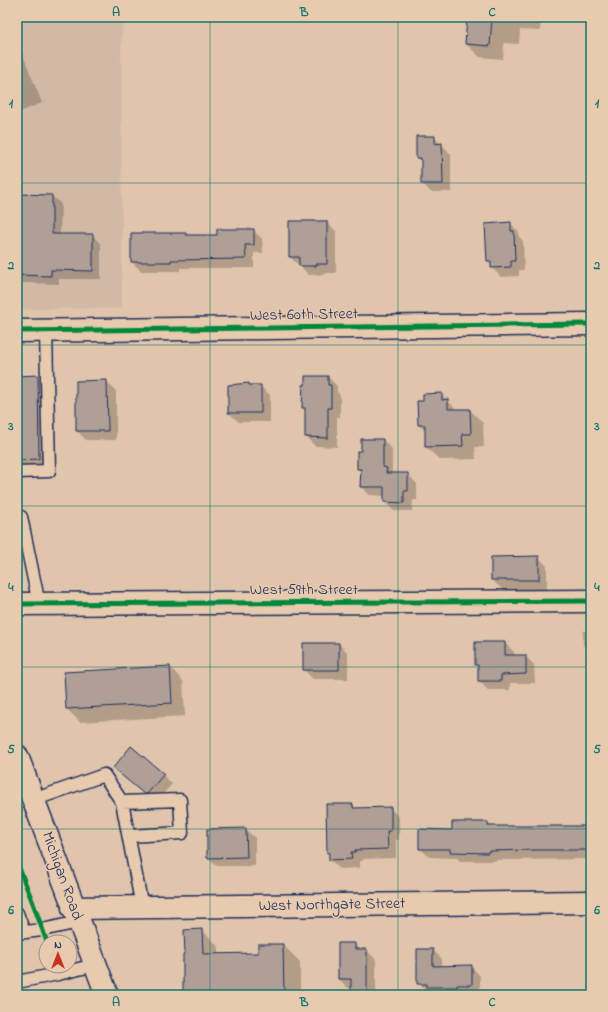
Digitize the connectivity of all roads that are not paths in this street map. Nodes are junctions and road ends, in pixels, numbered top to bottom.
1 (591, 324) edge
2 (46, 330) junction
3 (17, 331) edge
4 (17, 472) edge
5 (17, 518) edge
6 (591, 601) edge
7 (17, 604) edge
8 (39, 604) junction
9 (17, 756) edge
10 (33, 800) junction
11 (122, 802) junction
12 (129, 836) junction
13 (591, 902) edge
14 (142, 907) junction
15 (17, 913) edge
16 (76, 915) junction
17 (20, 932) edge
18 (95, 965) junction
19 (17, 982) edge
20 (107, 995) edge

1 - 2 street, West 60th Street
2 - 3 street, West 60th Street
2 - 4 lane
5 - 8 lane
6 - 8 street, West 59th Street
7 - 8 street, West 59th Street
9 - 10 street, Michigan Road
10 - 11 lane
10 - 16 street, Michigan Road
11 - 12 lane
11 - 12 lane
12 - 14 lane
13 - 14 street, West Northgate Street
14 - 16 street, West Northgate Street
15 - 17 lane
16 - 17 lane
16 - 18 street, Michigan Road
18 - 19 lane
18 - 20 street, Michigan Road

